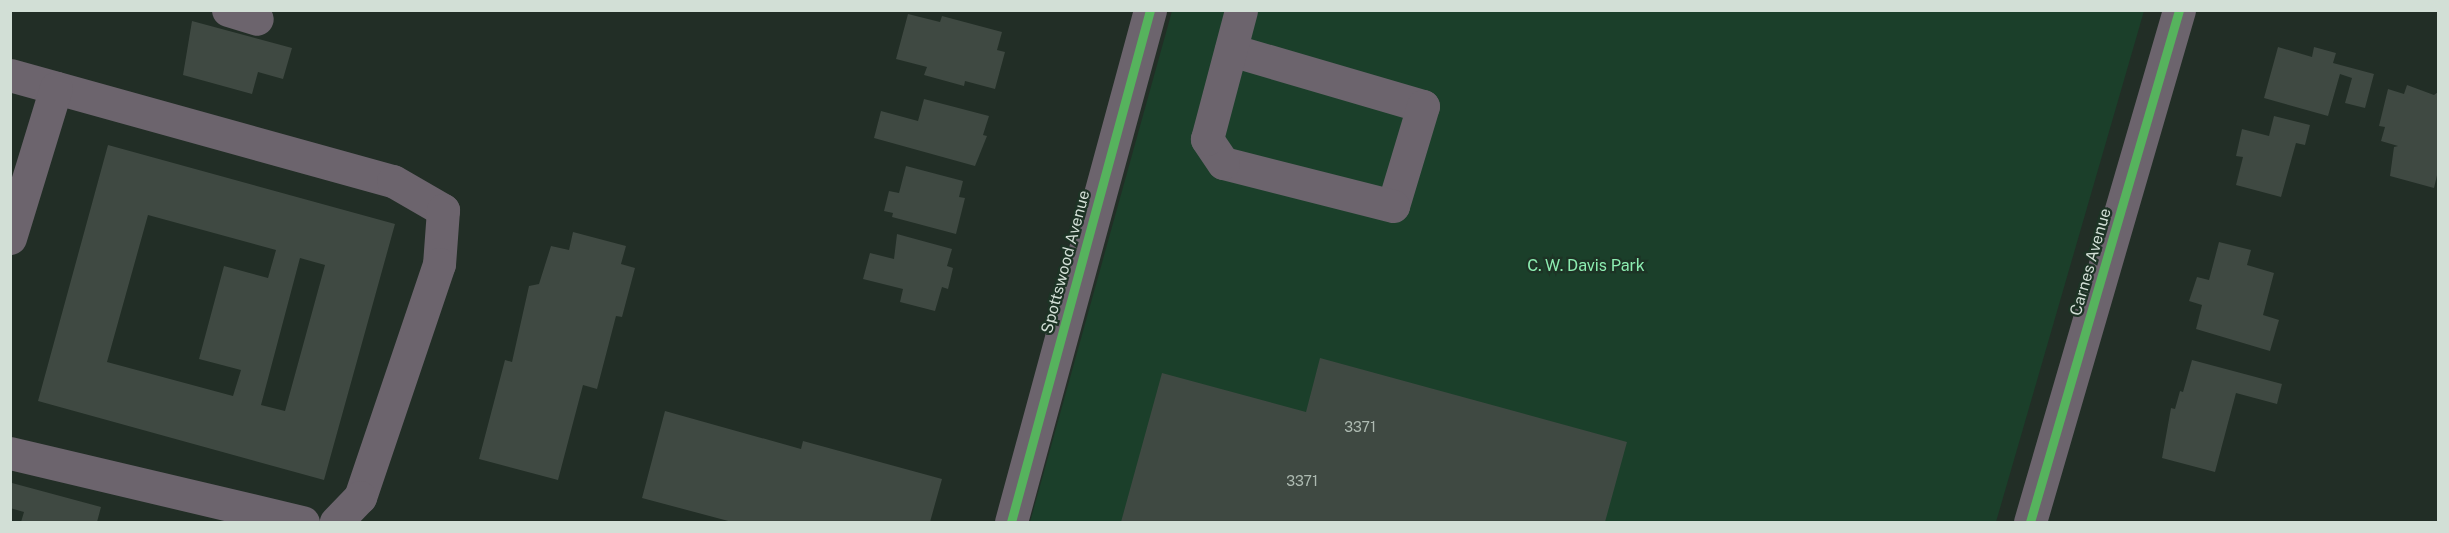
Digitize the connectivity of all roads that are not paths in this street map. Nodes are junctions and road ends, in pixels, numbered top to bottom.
1 (1150, 10) edge
2 (1241, 10) edge
3 (2179, 10) edge
4 (1231, 50) junction
5 (10, 75) edge
6 (56, 88) junction
7 (10, 238) edge
8 (10, 453) edge
9 (303, 522) edge
10 (336, 522) edge
11 (1011, 522) edge
12 (2030, 522) edge

1 - 11 street, Spottswood Avenue
2 - 4 street
3 - 12 street, Carnes Avenue
4 - 4 street
5 - 6 street
6 - 7 street
6 - 10 street
8 - 9 street

